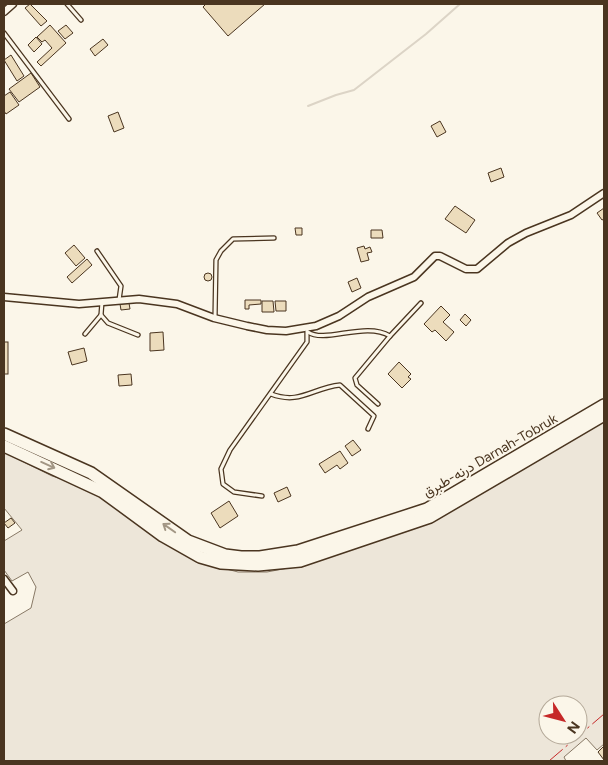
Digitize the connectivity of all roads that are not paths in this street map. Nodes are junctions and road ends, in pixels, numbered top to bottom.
1 (13, 4) edge
2 (66, 4) edge
3 (4, 12) edge
4 (81, 20) dead end
5 (4, 33) edge
6 (69, 119) dead end
7 (604, 193) edge
8 (274, 238) dead end
9 (97, 251) dead end
10 (4, 297) edge
11 (119, 300) junction
12 (102, 302) junction
13 (421, 303) dead end
14 (101, 315) junction
15 (214, 318) junction
16 (305, 330) junction
17 (85, 334) dead end
18 (138, 335) dead end
19 (390, 336) junction
20 (270, 394) junction
21 (378, 404) dead end
22 (604, 405) edge
23 (604, 415) edge
24 (368, 429) dead end
25 (4, 434) edge
26 (4, 446) edge
27 (262, 496) dead end
28 (4, 579) edge
29 (13, 591) dead end

1 - 3 street
2 - 4 lane
5 - 6 lane
7 - 16 street
8 - 15 lane
9 - 11 lane
10 - 12 street
11 - 12 street
11 - 15 street
12 - 14 lane
13 - 19 lane
14 - 17 lane
14 - 18 lane
15 - 16 street
16 - 19 lane
16 - 20 lane
19 - 21 lane
20 - 24 lane
20 - 27 lane
22 -> 25 highway, درنه-طبرق Darnah-Tobruk
26 -> 23 highway, درنه-طبرق Darnah-Tobruk
28 - 29 street

